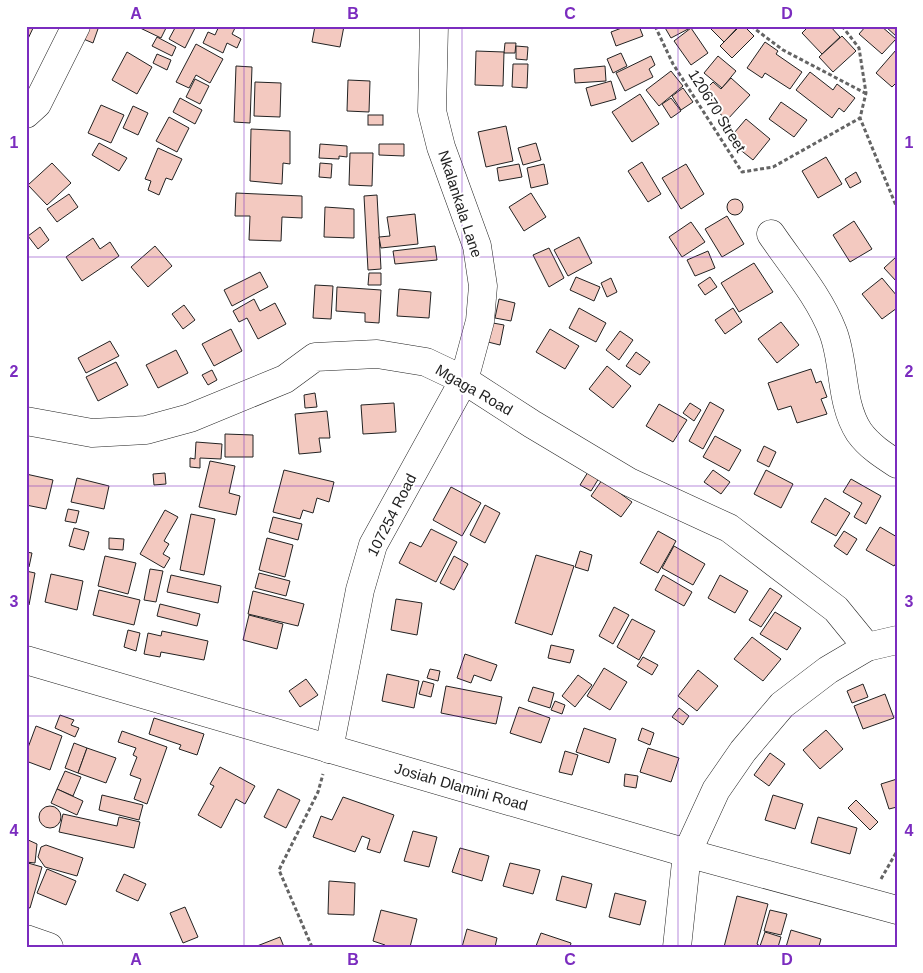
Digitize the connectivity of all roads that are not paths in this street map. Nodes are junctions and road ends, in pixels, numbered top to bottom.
1 (76, 26) edge
2 (434, 26) edge
3 (26, 114) edge
4 (771, 234) dead end
5 (464, 380) junction
6 (26, 420) edge
7 (897, 464) edge
8 (897, 640) edge
9 (867, 647) junction
10 (26, 660) edge
11 (329, 749) junction
12 (687, 853) junction
13 (897, 910) edge
14 (26, 939) edge
15 (49, 947) edge
16 (677, 947) edge

1 - 3 street
2 - 5 street, Nkalankala Lane
4 - 7 street
5 - 6 street, Mgaga Road
5 - 9 street, Mgaga Road
5 - 11 street, 107254 Road
8 - 9 street
9 - 12 street
10 - 11 street, Josiah Dlamini Road
11 - 12 street, Josiah Dlamini Road
12 - 13 street, Josiah Dlamini Road
12 - 16 street
14 - 15 street

